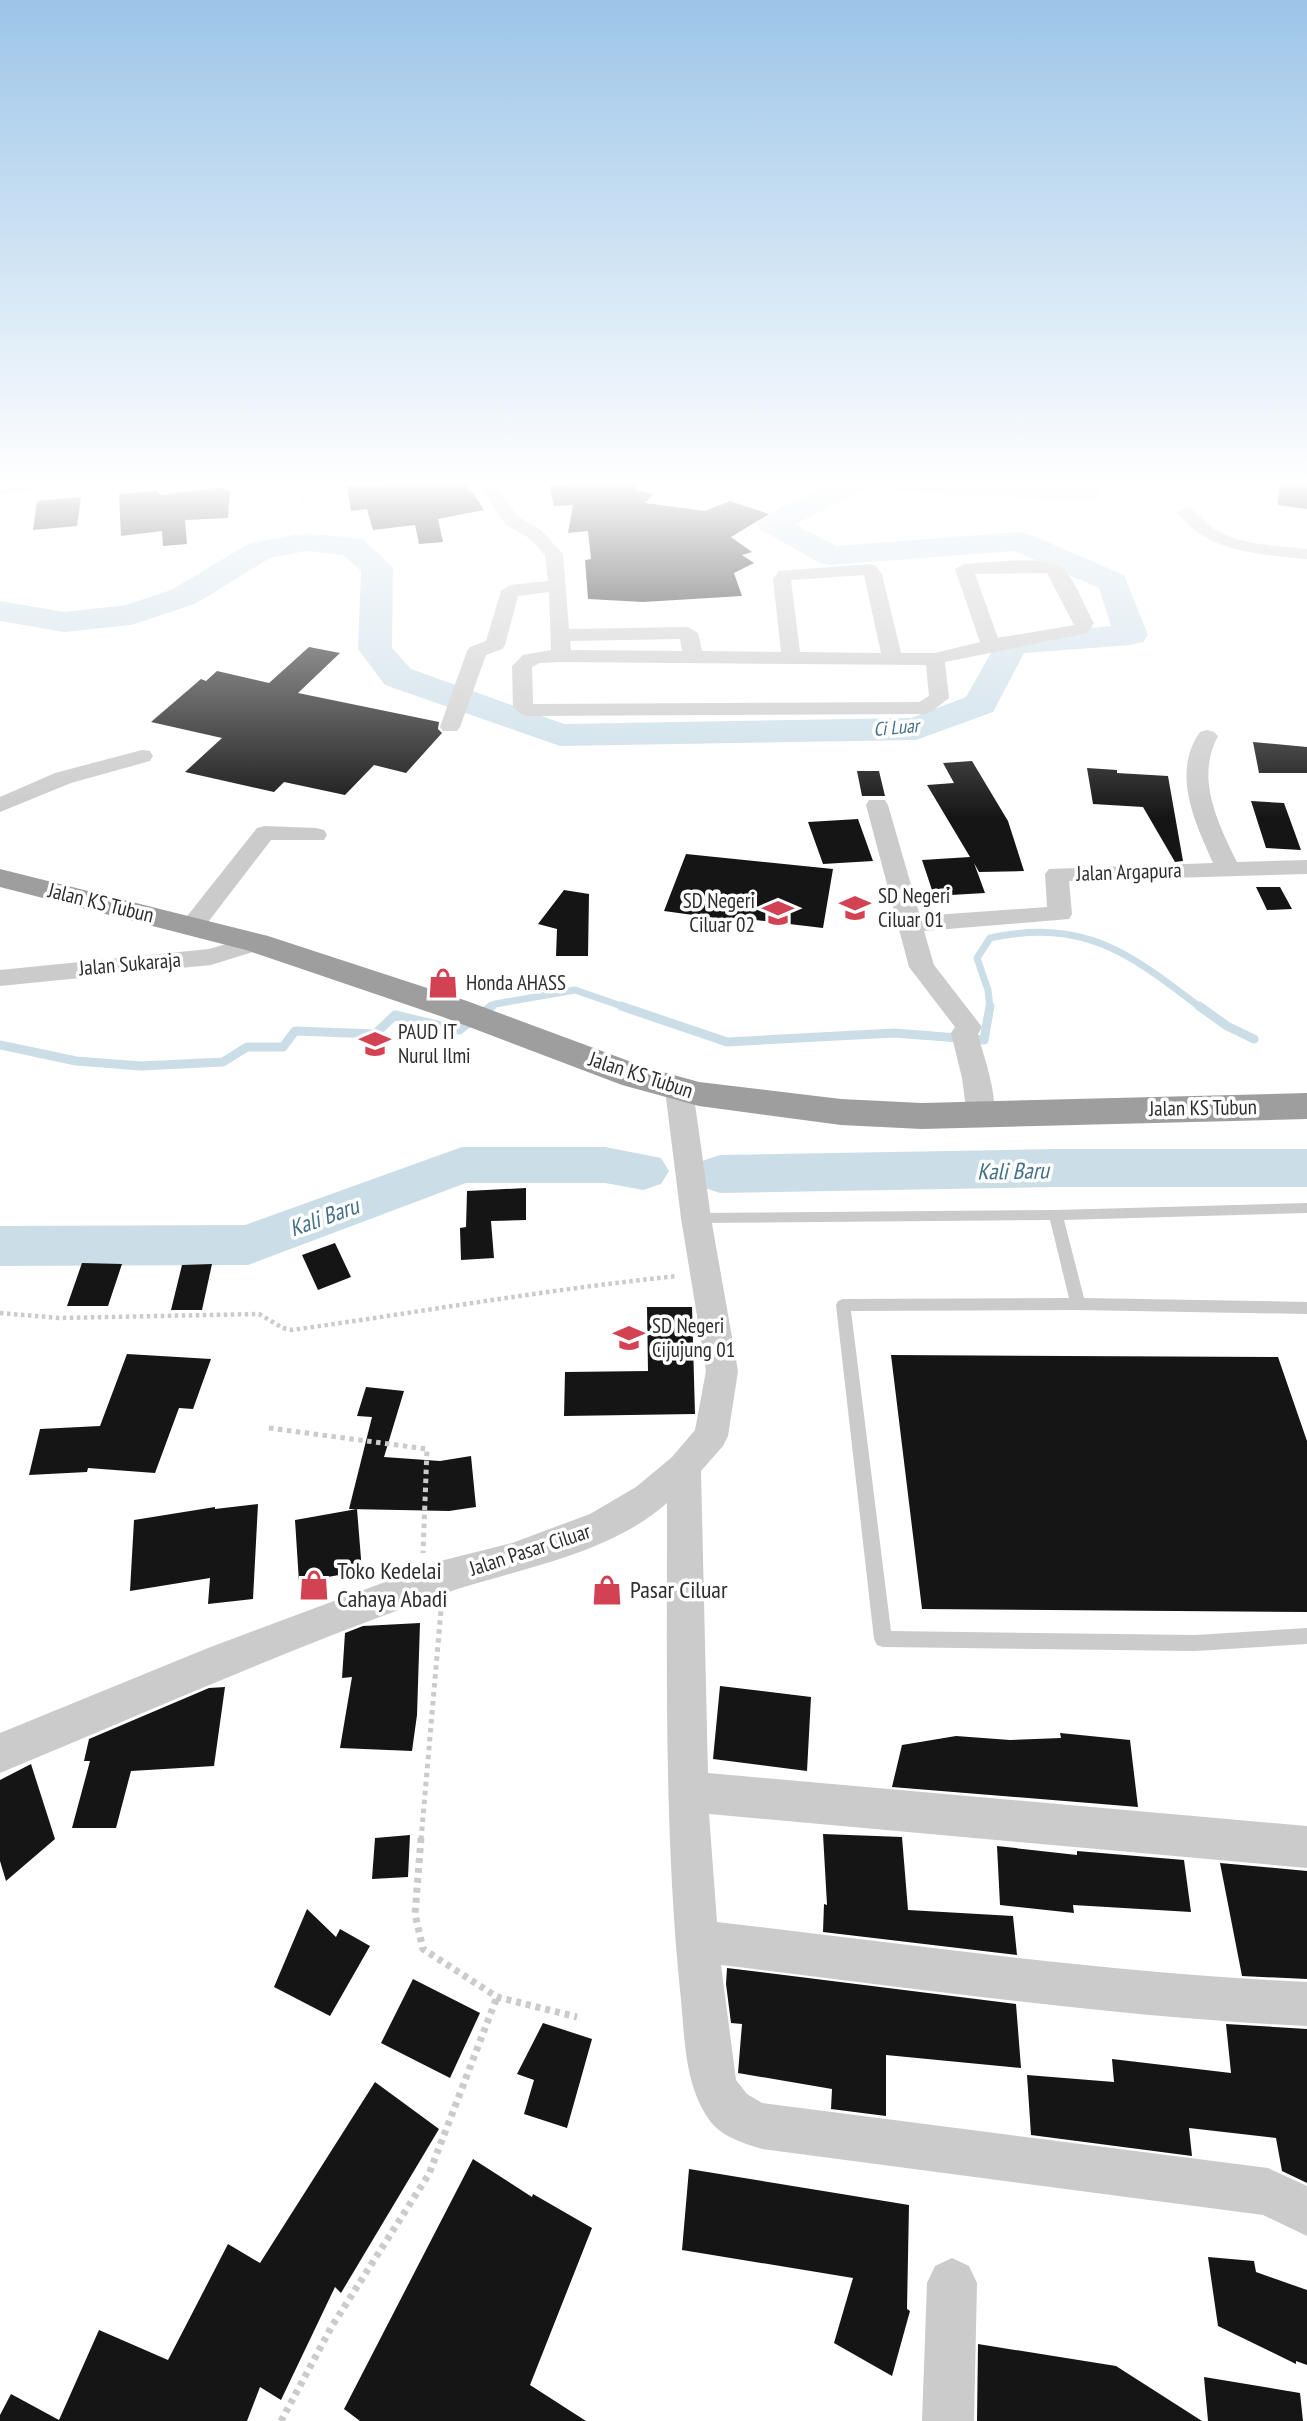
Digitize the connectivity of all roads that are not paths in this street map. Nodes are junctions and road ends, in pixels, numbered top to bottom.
1 (510, 592) edge
2 (558, 592) edge
3 (783, 592) edge
4 (877, 592) edge
5 (972, 592) edge
6 (1068, 592) edge
7 (688, 611) dead end
8 (688, 633) junction
9 (562, 635) junction
10 (991, 645) junction
11 (561, 656) junction
12 (693, 657) junction
13 (791, 657) junction
14 (892, 657) junction
15 (935, 659) junction
16 (450, 727) dead end
17 (1207, 736) dead end
18 (142, 756) dead end
19 (0, 805) edge
20 (877, 805) dead end
21 (316, 835) dead end
22 (1307, 867) edge
23 (1228, 869) junction
24 (0, 878) edge
25 (911, 924) junction
26 (193, 925) junction
27 (257, 943) junction
28 (0, 978) edge
29 (679, 1090) junction
30 (1307, 1106) edge
31 (981, 1115) junction
32 (694, 1204) junction
33 (1307, 1208) edge
34 (1056, 1214) junction
35 (1078, 1304) junction
36 (1307, 1308) edge
37 (684, 1467) junction
38 (1307, 1636) edge
39 (0, 1753) edge
40 (689, 1792) junction
41 (1307, 1847) edge
42 (696, 1941) junction
43 (1307, 2004) edge
44 (1307, 2212) edge
45 (952, 2283) dead end
46 (948, 2421) edge

1 - 16 street
2 - 9 street
3 - 13 street
4 - 14 street
5 - 10 street
6 - 10 street
7 - 8 street
8 - 9 street
8 - 12 street
9 - 11 street
10 - 15 street
11 - 12 street
11 - 15 street
12 - 13 street
13 - 14 street
14 - 15 street
17 - 23 street
18 - 19 street
20 - 25 street
21 - 26 street
22 - 23 street, Jalan Argapura
23 - 25 street, Jalan Argapura
24 - 26 highway, Jalan KS Tubun
25 - 31 street
26 - 27 highway, Jalan KS Tubun
27 - 28 street, Jalan Sukaraja
27 - 29 highway, Jalan KS Tubun
29 - 31 highway, Jalan KS Tubun
29 - 32 street, Jalan Pasar Ciluar
30 - 31 highway, Jalan KS Tubun
32 - 34 lane
32 - 37 street, Jalan Pasar Ciluar
33 - 34 lane
34 - 35 lane
35 - 36 lane
35 - 38 lane
37 - 39 street, Jalan Pasar Ciluar
37 - 40 street
40 - 41 street
40 - 42 street
42 - 43 street
42 - 44 street
45 - 46 street

